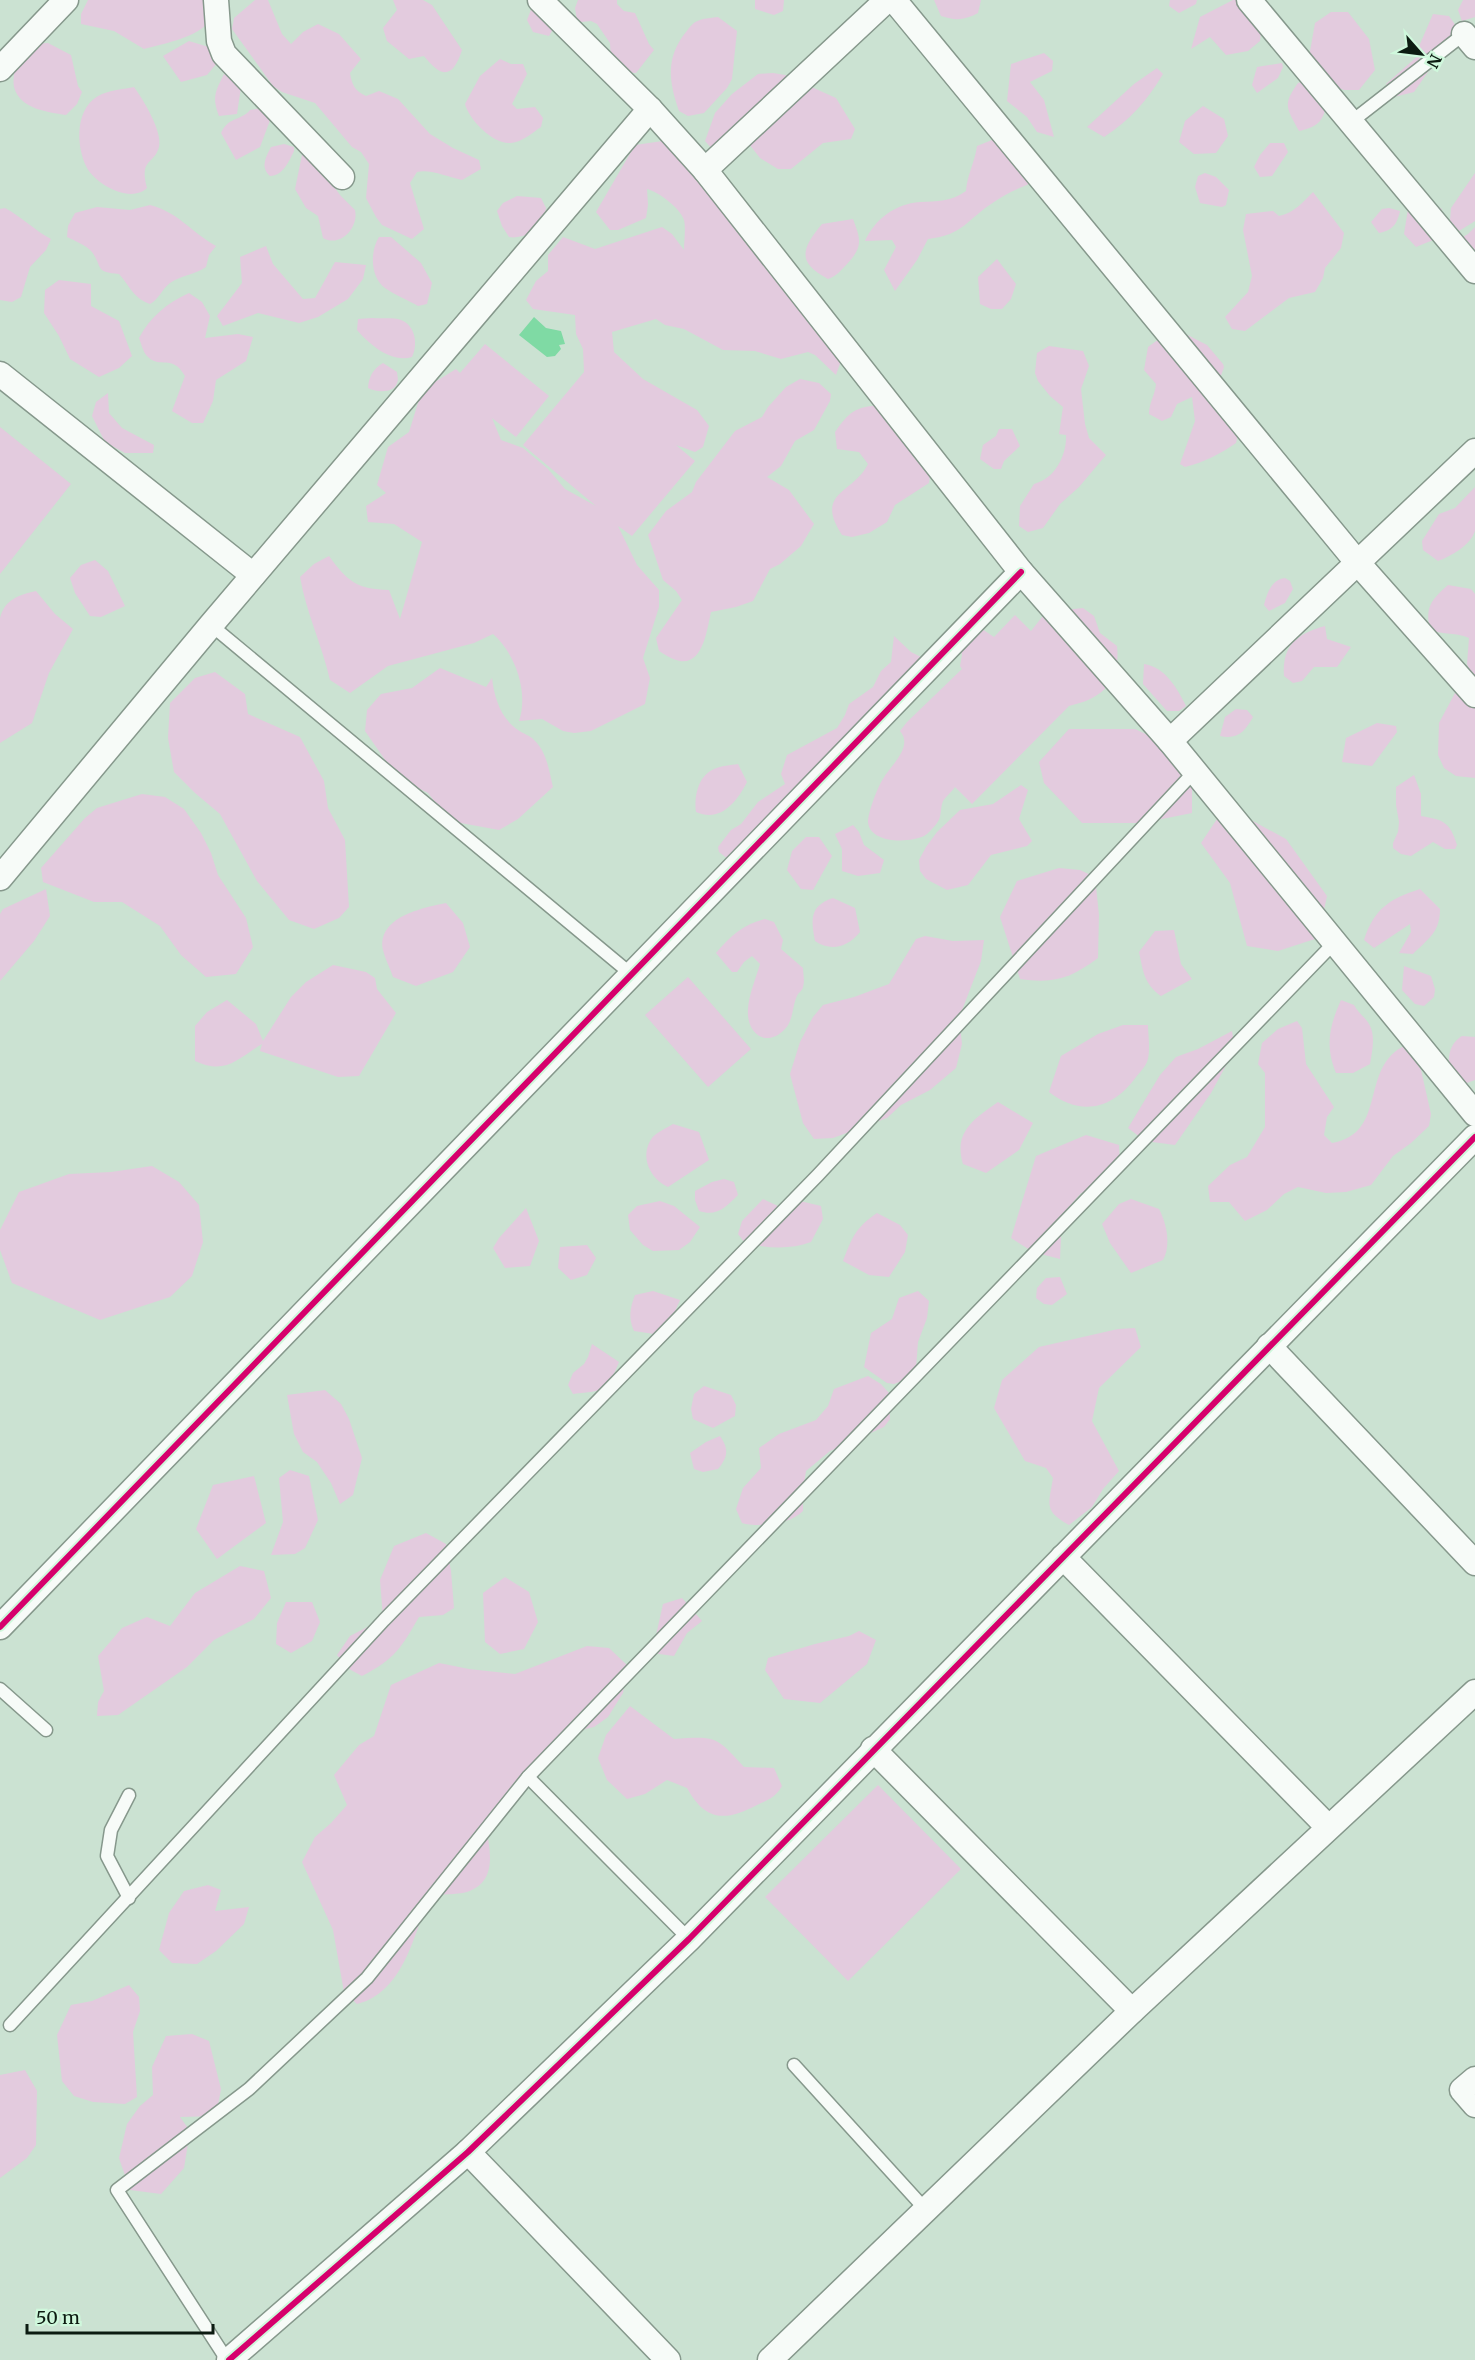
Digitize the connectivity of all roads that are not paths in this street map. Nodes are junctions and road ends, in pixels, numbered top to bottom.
1 (66, 0) edge
2 (216, 0) edge
3 (540, 0) edge
4 (887, 0) edge
5 (894, 0) edge
6 (1249, 0) edge
7 (1469, 41) edge
8 (0, 69) edge
9 (650, 109) junction
10 (1350, 122) junction
11 (705, 170) junction
12 (342, 177) dead end
13 (1475, 271) edge
14 (0, 374) edge
15 (1475, 451) edge
16 (1358, 562) junction
17 (1021, 572) junction
18 (254, 575) junction
19 (211, 625) junction
20 (1475, 695) edge
21 (1170, 741) junction
22 (1195, 771) junction
23 (0, 878) edge
24 (1335, 942) junction
25 (631, 974) junction
26 (1475, 1114) edge
27 (1475, 1137) edge
28 (1269, 1346) junction
29 (1063, 1557) junction
30 (1475, 1563) edge
31 (0, 1627) edge
32 (0, 1689) edge
33 (1475, 1692) edge
34 (46, 1730) dead end
35 (873, 1749) junction
36 (528, 1777) junction
37 (129, 1795) dead end
38 (1328, 1827) junction
39 (129, 1898) junction
40 (689, 1939) junction
41 (1132, 2011) junction
42 (10, 2025) dead end
43 (794, 2065) dead end
44 (1475, 2079) edge
45 (1475, 2105) edge
46 (468, 2152) junction
47 (926, 2210) junction
48 (228, 2360) edge
49 (668, 2360) edge
50 (770, 2360) edge

1 - 8 street
2 - 12 street
3 - 9 street
4 - 11 street
5 - 16 street
6 - 10 street
7 - 10 lane
9 - 11 street
9 - 18 street
10 - 13 street
11 - 17 street
14 - 18 street
15 - 16 street
16 - 20 street
16 - 21 street
17 - 21 street
17 - 25 street
18 - 19 street
19 - 23 street
19 - 25 lane
21 - 22 street
22 - 24 street
22 - 39 lane
24 - 26 street
24 - 36 lane
25 - 31 street
27 - 28 street
28 - 29 street
28 - 30 street
29 - 35 street
29 - 38 street
32 - 34 lane
33 - 38 street
35 - 40 street
35 - 41 street
36 - 40 lane
36 - 48 lane
37 - 39 lane
38 - 41 street
39 - 42 lane
40 - 46 street
41 - 47 street
43 - 47 lane
44 - 45 street
46 - 48 street
46 - 49 street
47 - 50 street

